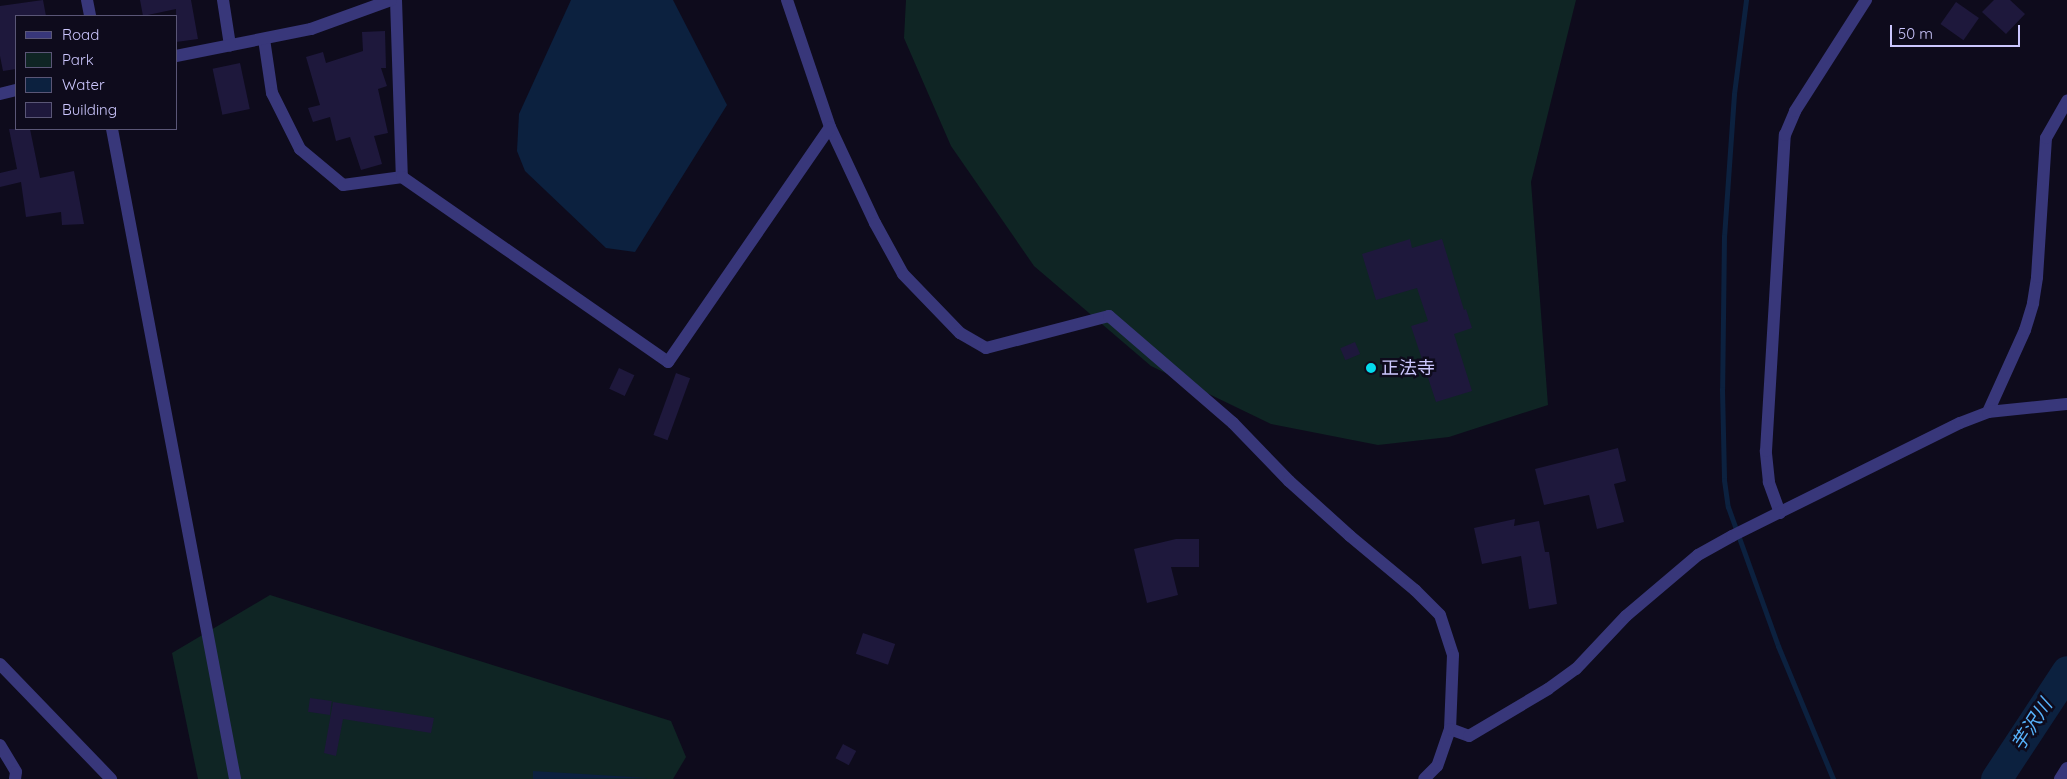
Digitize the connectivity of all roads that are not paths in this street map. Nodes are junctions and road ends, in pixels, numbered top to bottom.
1 (87, 0) edge
2 (223, 0) edge
3 (392, 0) edge
4 (396, 0) edge
5 (787, 0) edge
6 (1866, 0) edge
7 (90, 15) edge
8 (264, 38) junction
9 (230, 45) junction
10 (178, 56) edge
11 (15, 90) edge
12 (0, 94) edge
13 (2067, 101) edge
14 (830, 127) junction
15 (112, 130) edge
16 (402, 176) junction
17 (2067, 404) edge
18 (1988, 412) junction
19 (1777, 514) junction
20 (0, 664) edge
21 (1450, 729) junction
22 (0, 745) edge
23 (2067, 768) edge
24 (15, 779) edge
25 (111, 779) edge
26 (235, 779) edge
27 (1424, 779) edge
28 (2060, 779) edge

1 - 7 street
2 - 9 street
3 - 8 street
4 - 16 street
5 - 14 street
6 - 19 street
8 - 9 street
8 - 16 street
9 - 10 street
11 - 12 street
13 - 18 street
14 - 16 street
14 - 21 street
15 - 26 street
17 - 18 street
18 - 19 street
19 - 21 street
20 - 25 street
21 - 27 street
22 - 24 street
23 - 28 street

